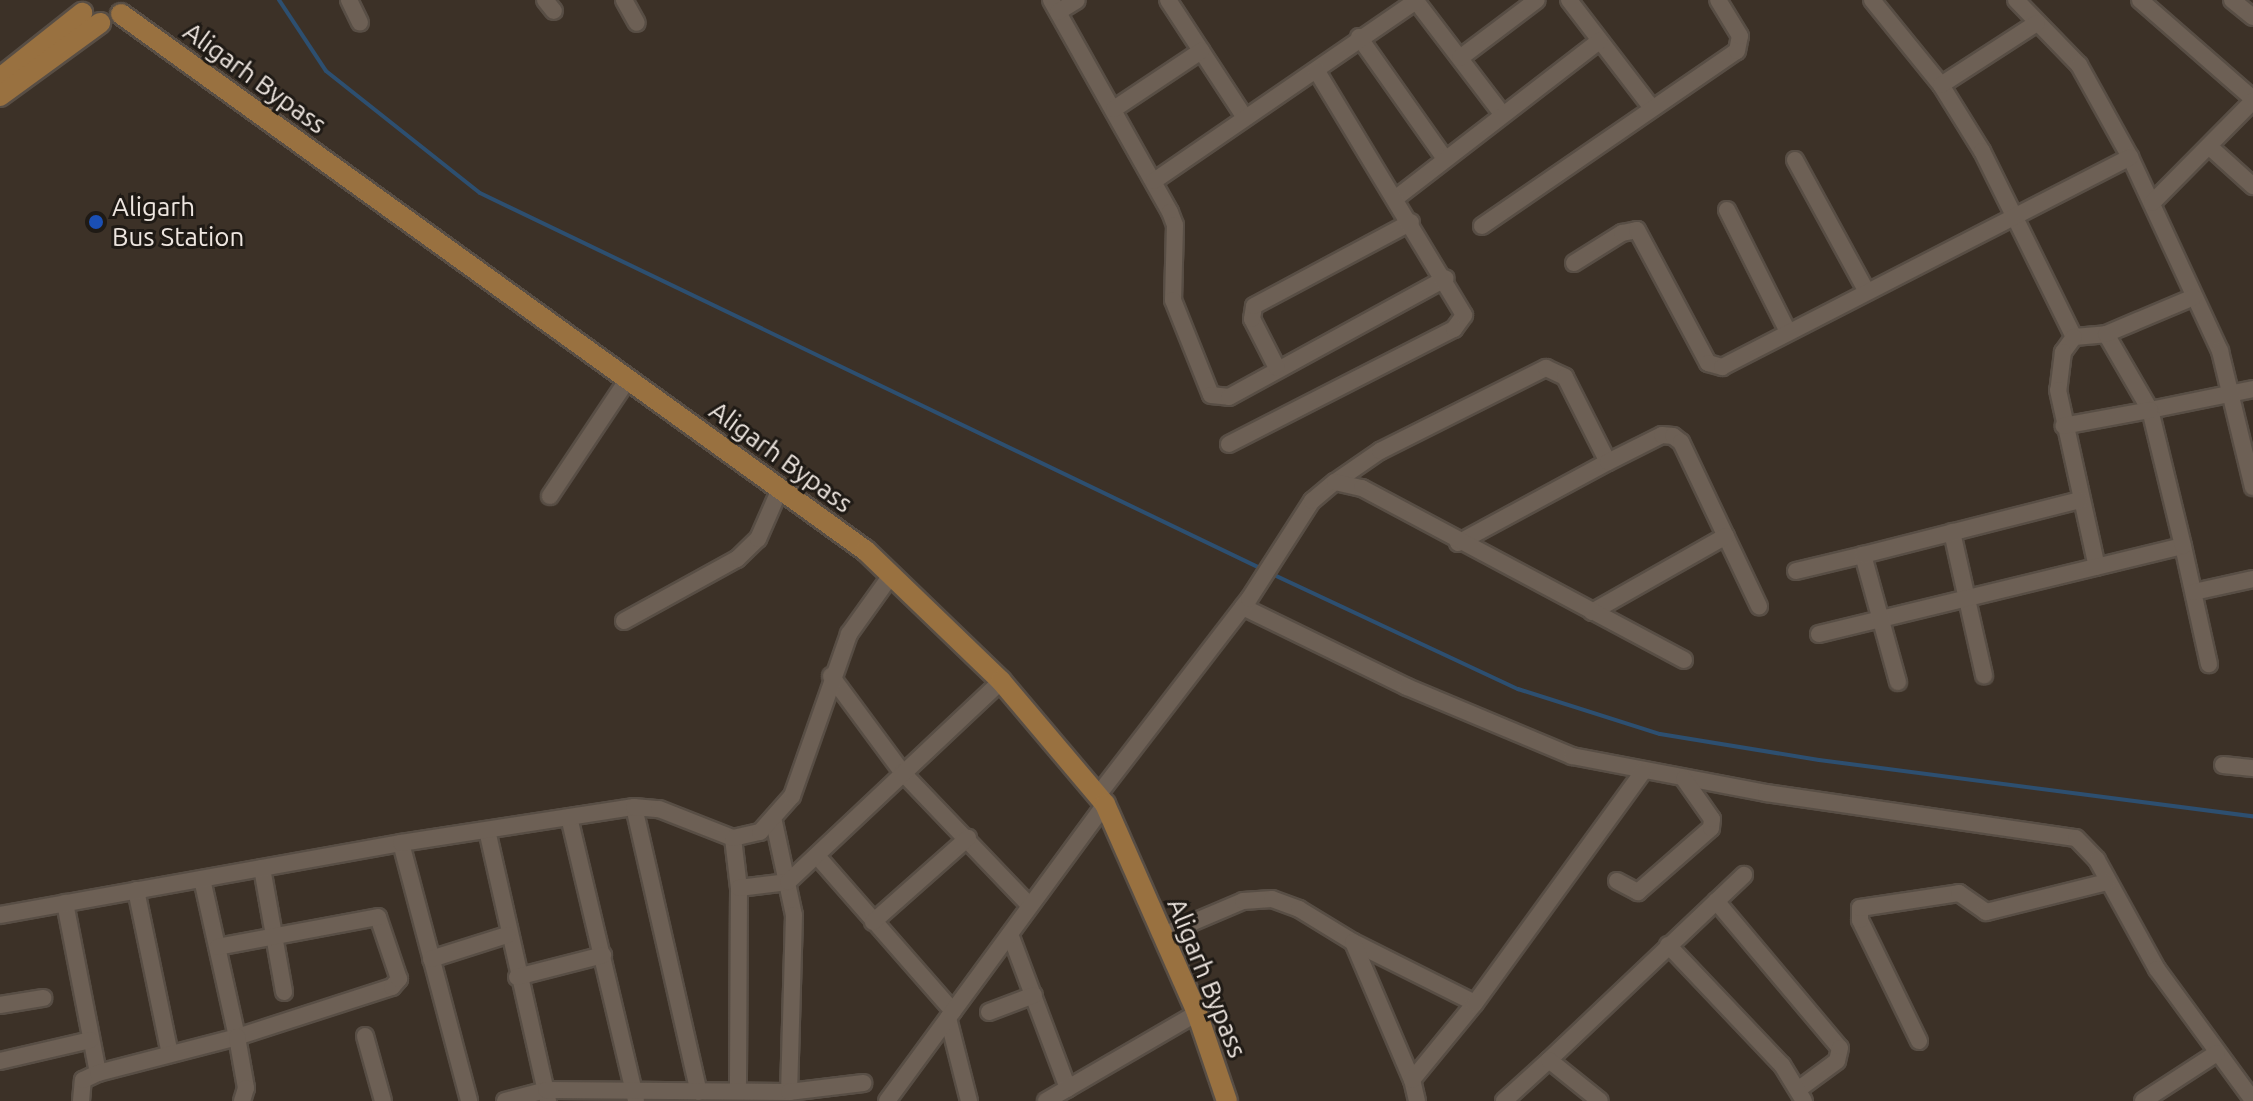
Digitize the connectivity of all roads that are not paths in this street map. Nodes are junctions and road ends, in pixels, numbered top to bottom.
1 (349, 0) edge
2 (624, 0) edge
3 (1077, 0) edge
4 (1168, 0) edge
5 (1416, 0) edge
6 (1537, 0) edge
7 (1569, 0) edge
8 (1718, 0) edge
9 (2016, 0) edge
10 (2140, 0) edge
11 (2232, 0) edge
12 (1878, 2) edge
13 (1055, 6) edge
14 (124, 7) edge
15 (86, 12) edge
16 (2253, 17) edge
17 (360, 23) dead end
18 (637, 23) dead end
19 (2037, 23) junction
20 (1359, 37) junction
21 (1599, 41) junction
22 (1201, 51) junction
23 (1460, 58) junction
24 (1316, 70) junction
25 (0, 78) edge
26 (1941, 85) junction
27 (0, 96) edge
28 (2253, 100) edge
29 (1652, 108) junction
30 (1114, 109) junction
31 (1502, 114) junction
32 (1244, 116) junction
33 (2211, 148) junction
34 (2130, 157) junction
35 (1445, 159) junction
36 (1795, 160) dead end
37 (1154, 181) junction
38 (2253, 186) edge
39 (1396, 198) junction
40 (2152, 203) junction
41 (1727, 210) dead end
42 (2016, 214) junction
43 (1411, 222) junction
44 (1482, 226) dead end
45 (1574, 263) dead end
46 (1446, 278) junction
47 (1867, 292) junction
48 (2194, 297) junction
49 (1788, 332) junction
50 (2106, 334) junction
51 (2074, 337) junction
52 (1277, 368) junction
53 (628, 379) junction
54 (2253, 389) edge
55 (2231, 391) junction
56 (2150, 410) junction
57 (2063, 426) junction
58 (1229, 444) dead end
59 (1608, 462) junction
60 (1335, 482) junction
61 (2253, 487) edge
62 (780, 489) junction
63 (550, 496) dead end
64 (2080, 500) junction
65 (1952, 532) junction
66 (1726, 536) junction
67 (1458, 543) junction
68 (2183, 546) junction
69 (1863, 555) junction
70 (2097, 567) junction
71 (1796, 571) dead end
72 (892, 574) junction
73 (2253, 579) edge
74 (2194, 592) junction
75 (1966, 595) junction
76 (1246, 603) junction
77 (1759, 606) dead end
78 (1592, 612) junction
79 (1881, 616) junction
80 (624, 621) dead end
81 (1819, 634) dead end
82 (1684, 660) dead end
83 (2209, 664) dead end
84 (1984, 675) dead end
85 (831, 676) junction
86 (1001, 681) junction
87 (1898, 682) dead end
88 (2223, 765) dead end
89 (2253, 768) edge
90 (902, 772) junction
91 (1643, 772) junction
92 (1684, 779) junction
93 (1102, 800) junction
94 (634, 807) junction
95 (569, 817) junction
96 (774, 822) junction
97 (487, 830) junction
98 (733, 838) junction
99 (968, 838) junction
100 (401, 843) junction
101 (818, 857) junction
102 (262, 868) junction
103 (1744, 875) dead end
104 (202, 879) junction
105 (1617, 881) dead end
106 (788, 882) junction
107 (2107, 882) junction
108 (739, 888) junction
109 (136, 890) junction
110 (1716, 901) junction
111 (65, 903) junction
112 (1030, 906) junction
113 (0, 915) edge
114 (873, 922) junction
115 (275, 934) junction
116 (1010, 934) junction
117 (507, 935) junction
118 (1163, 935) junction
119 (1353, 942) junction
120 (1668, 945) junction
121 (218, 947) junction
122 (603, 955) junction
123 (431, 959) junction
124 (517, 977) junction
125 (284, 992) dead end
126 (1034, 995) junction
127 (43, 998) dead end
128 (1475, 1003) junction
129 (0, 1005) edge
130 (989, 1012) dead end
131 (1197, 1013) junction
132 (951, 1014) junction
133 (365, 1036) dead end
134 (237, 1037) junction
135 (91, 1040) junction
136 (1919, 1041) dead end
137 (2217, 1053) junction
138 (170, 1054) junction
139 (1549, 1060) junction
140 (0, 1061) edge
141 (98, 1073) junction
142 (1412, 1080) junction
143 (863, 1083) dead end
144 (1068, 1088) junction
145 (738, 1091) junction
146 (699, 1092) junction
147 (789, 1092) junction
148 (547, 1095) edge
149 (1801, 1095) edge
150 (636, 1096) edge
151 (894, 1097) edge
152 (2249, 1099) edge
153 (81, 1101) edge
154 (242, 1101) edge
155 (383, 1101) edge
156 (469, 1101) edge
157 (505, 1101) edge
158 (969, 1101) edge
159 (1046, 1101) edge
160 (1227, 1101) edge
161 (1417, 1101) edge
162 (1504, 1101) edge
163 (1600, 1101) edge
164 (2143, 1101) edge

1 - 17 street
2 - 18 street
3 - 13 street
4 - 22 street
5 - 20 street
5 - 23 street
6 - 23 street
7 - 21 street
8 - 29 street
9 - 19 street
10 - 28 street
11 - 16 street
12 - 26 street
13 - 30 street
14 - 15 main road, Aligarh Bypass
14 - 53 main road, Aligarh Bypass
15 - 25 main road
15 - 27 main road
19 - 26 street
19 - 34 street
20 - 24 street
20 - 35 street
21 - 29 street
21 - 31 street
22 - 30 street
22 - 32 street
23 - 31 street
24 - 32 street
24 - 39 street
26 - 42 street
28 - 33 street
29 - 44 street
30 - 37 street
31 - 35 street
32 - 37 street
33 - 38 street
33 - 40 street
34 - 40 street
34 - 42 street
35 - 39 street
36 - 47 street
37 - 52 street
39 - 43 street
40 - 48 street
41 - 49 street
42 - 47 street
42 - 51 street
43 - 46 street
43 - 52 street
45 - 49 street
46 - 52 street
46 - 58 street
47 - 49 street
48 - 50 street
48 - 55 street
50 - 51 street
50 - 56 street
51 - 57 street
53 - 62 main road, Aligarh Bypass
53 - 63 street
54 - 55 street
55 - 56 street
55 - 61 street
56 - 57 street
56 - 68 street
57 - 64 street
59 - 60 street
59 - 66 street
59 - 67 street
60 - 67 street
60 - 76 street
62 - 72 main road, Aligarh Bypass
62 - 80 street
64 - 65 street
64 - 70 street
65 - 69 street
65 - 75 street
66 - 77 street
66 - 78 street
67 - 78 street
68 - 70 street
68 - 74 street
69 - 71 street
69 - 79 street
70 - 75 street
72 - 85 street
72 - 86 main road, Aligarh Bypass
73 - 74 street
74 - 83 street
75 - 79 street
75 - 84 street
76 - 91 street
76 - 93 street
78 - 82 street
79 - 81 street
79 - 87 street
85 - 90 street
85 - 96 street
86 - 90 street
86 - 93 main road, Aligarh Bypass
88 - 89 street
90 - 99 street
90 - 101 street
91 - 92 street
91 - 128 street
92 - 105 street
92 - 107 street
93 - 112 street
93 - 118 main road, Aligarh Bypass
94 - 95 street
94 - 98 street
94 - 146 street
95 - 97 street
95 - 122 street
96 - 98 street
96 - 106 street
97 - 100 street
97 - 117 street
98 - 108 street
99 - 112 street
99 - 114 street
100 - 102 street
100 - 123 street
101 - 106 street
101 - 114 street
102 - 104 street
102 - 115 street
103 - 110 street
104 - 109 street
104 - 121 street
106 - 108 street
106 - 147 street
107 - 136 street
107 - 137 street
108 - 145 street
109 - 111 street
109 - 138 street
110 - 120 street
110 - 149 street
111 - 113 street
111 - 135 street
112 - 116 street
114 - 132 street
115 - 121 street
115 - 125 street
115 - 134 street
116 - 126 street
116 - 132 street
117 - 123 street
117 - 124 street
118 - 119 street
118 - 131 main road, Aligarh Bypass
119 - 128 street
119 - 142 street
120 - 139 street
120 - 149 street
121 - 134 street
122 - 124 street
122 - 150 street
123 - 156 street
124 - 148 street
126 - 130 street
126 - 144 street
127 - 129 street
128 - 142 street
131 - 144 street
131 - 160 main road, Aligarh Bypass
132 - 151 street
132 - 158 street
133 - 155 street
134 - 138 street
134 - 154 street
135 - 140 street
135 - 141 street
137 - 152 street
137 - 164 street
138 - 141 street
139 - 162 street
139 - 163 street
141 - 153 street
142 - 161 street
143 - 147 street
144 - 159 street
145 - 146 street
145 - 147 street
146 - 150 street
148 - 150 street
148 - 157 street

